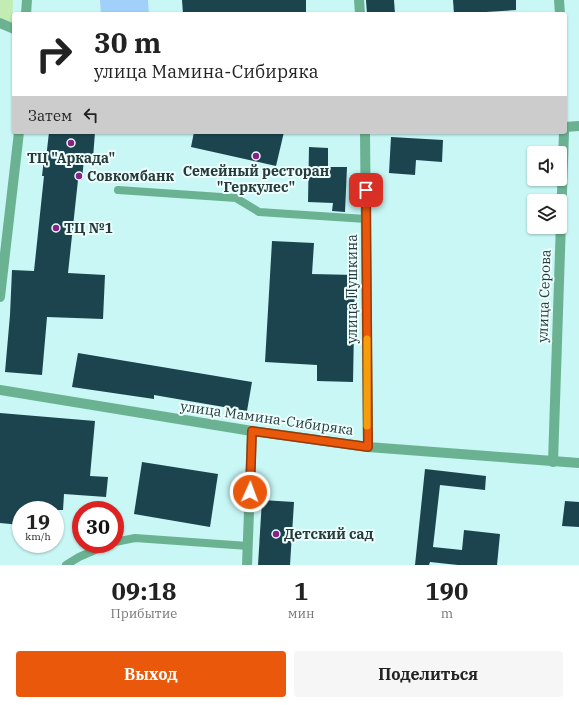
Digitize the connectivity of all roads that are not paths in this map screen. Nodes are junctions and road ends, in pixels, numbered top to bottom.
1 (27, 0) edge
2 (359, 0) edge
3 (559, 0) edge
4 (26, 12) edge
5 (360, 12) edge
6 (560, 12) edge
7 (0, 23) edge
8 (12, 28) edge
9 (579, 126) edge
10 (567, 127) edge
11 (19, 134) edge
12 (365, 134) edge
13 (564, 134) edge
14 (118, 190) dead end
15 (366, 219) junction
16 (0, 297) edge
17 (0, 390) edge
18 (252, 431) junction
19 (368, 447) junction
20 (553, 462) junction
21 (579, 463) edge
22 (124, 540) edge
23 (248, 546) junction
24 (88, 553) edge
25 (66, 565) edge
26 (247, 565) edge

1 - 4 street
2 - 5 street
3 - 6 street
7 - 8 street
9 - 10 street
11 - 16 street
12 - 15 street, улица Пушкина
13 - 20 street, улица Серова
14 - 15 lane
15 - 19 street, улица Пушкина
17 - 18 street, улица Мамина-Сибиряка
18 - 19 street, улица Мамина-Сибиряка
18 - 23 street
19 - 20 street, улица Мамина-Сибиряка
20 - 21 street, улица Мамина-Сибиряка
22 - 23 lane
23 - 26 street
24 - 25 lane

